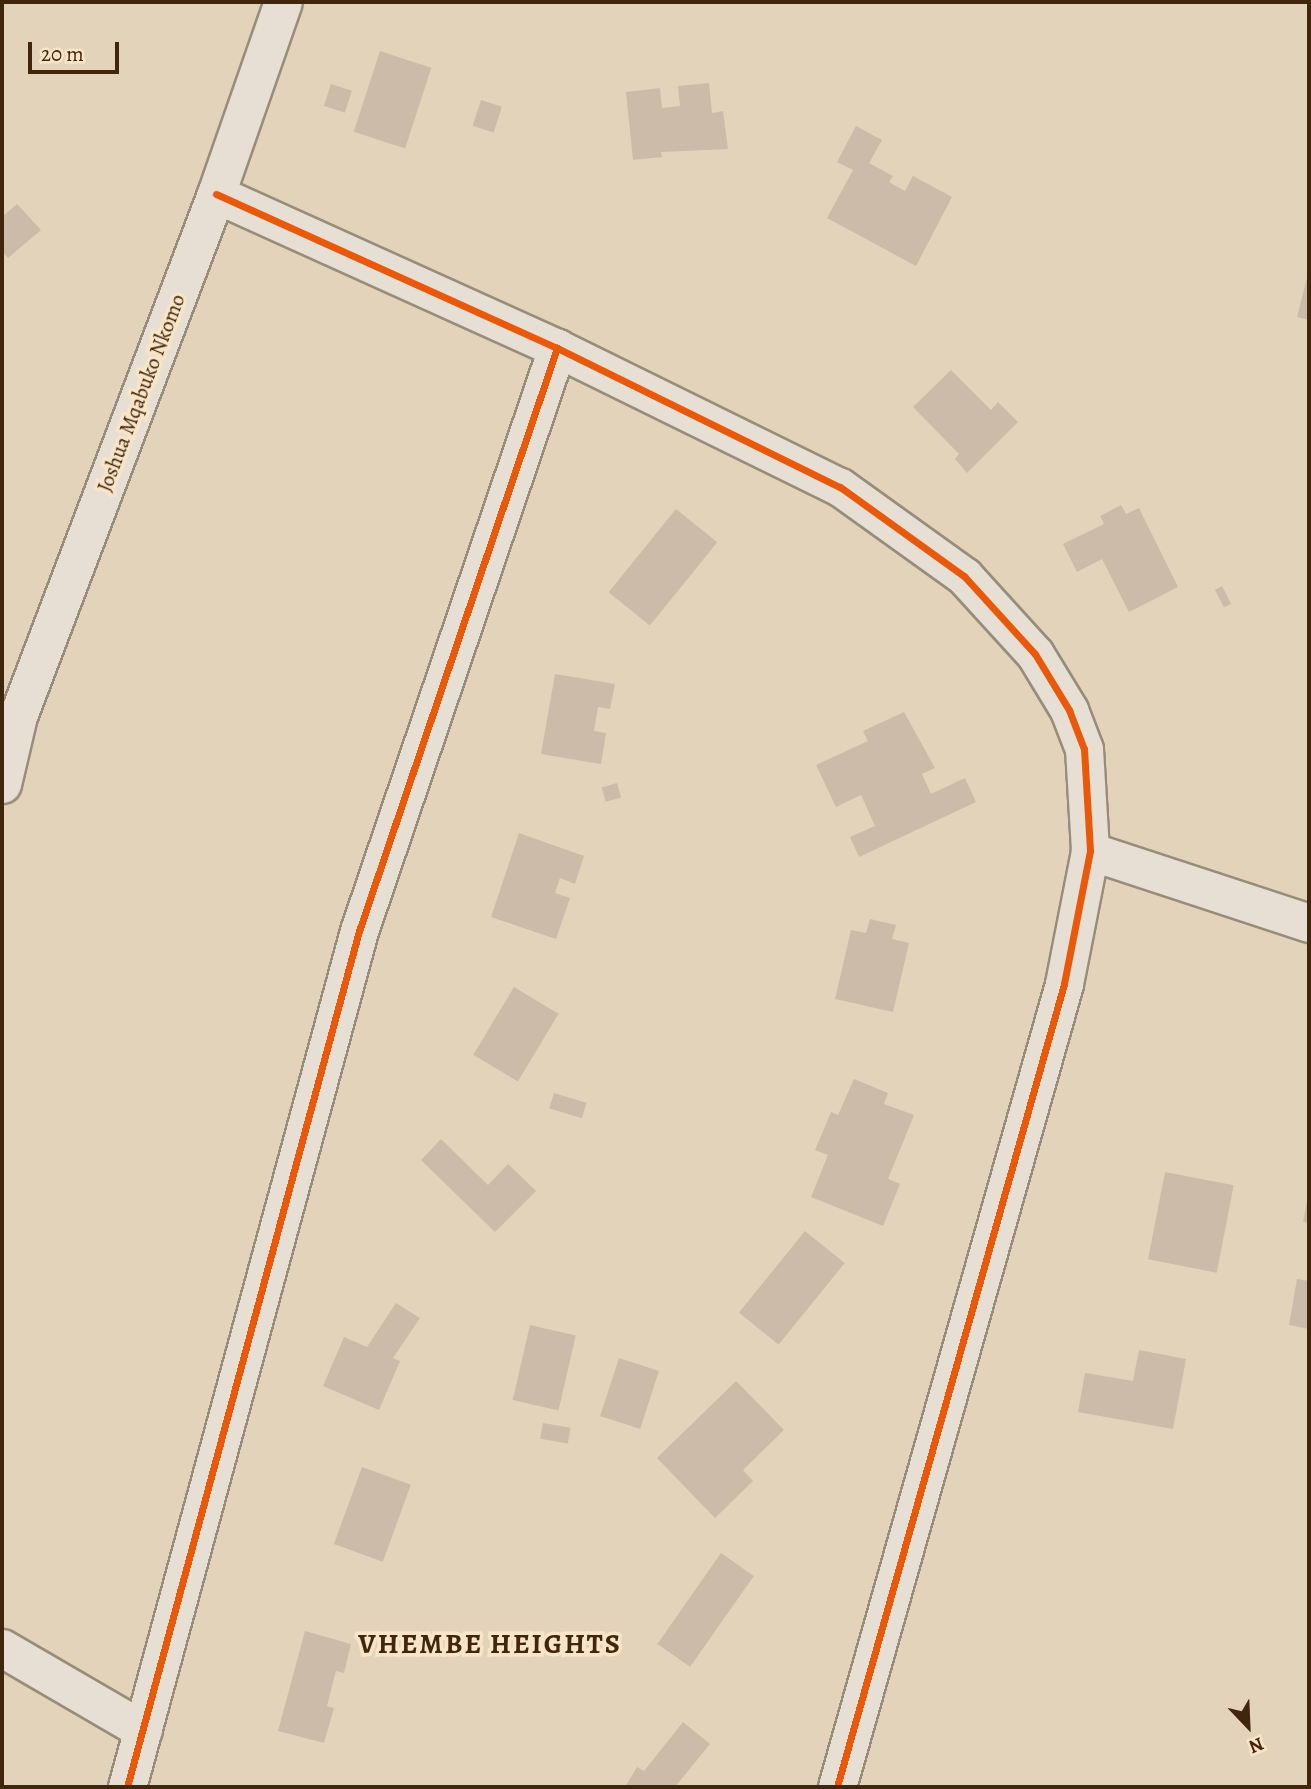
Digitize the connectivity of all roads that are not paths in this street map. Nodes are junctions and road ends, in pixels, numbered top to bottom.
1 (283, 2) edge
2 (216, 194) junction
3 (557, 348) junction
4 (2, 784) edge
5 (1090, 851) junction
6 (1309, 923) edge
7 (2, 1648) edge
8 (143, 1730) junction
9 (127, 1787) edge
10 (836, 1787) edge

1 - 2 street, Joshua Mqabuko Nkomo
2 - 3 street
2 - 4 street, Joshua Mqabuko Nkomo
3 - 5 street
3 - 8 street
5 - 6 street
5 - 10 street
7 - 8 street
8 - 9 street

